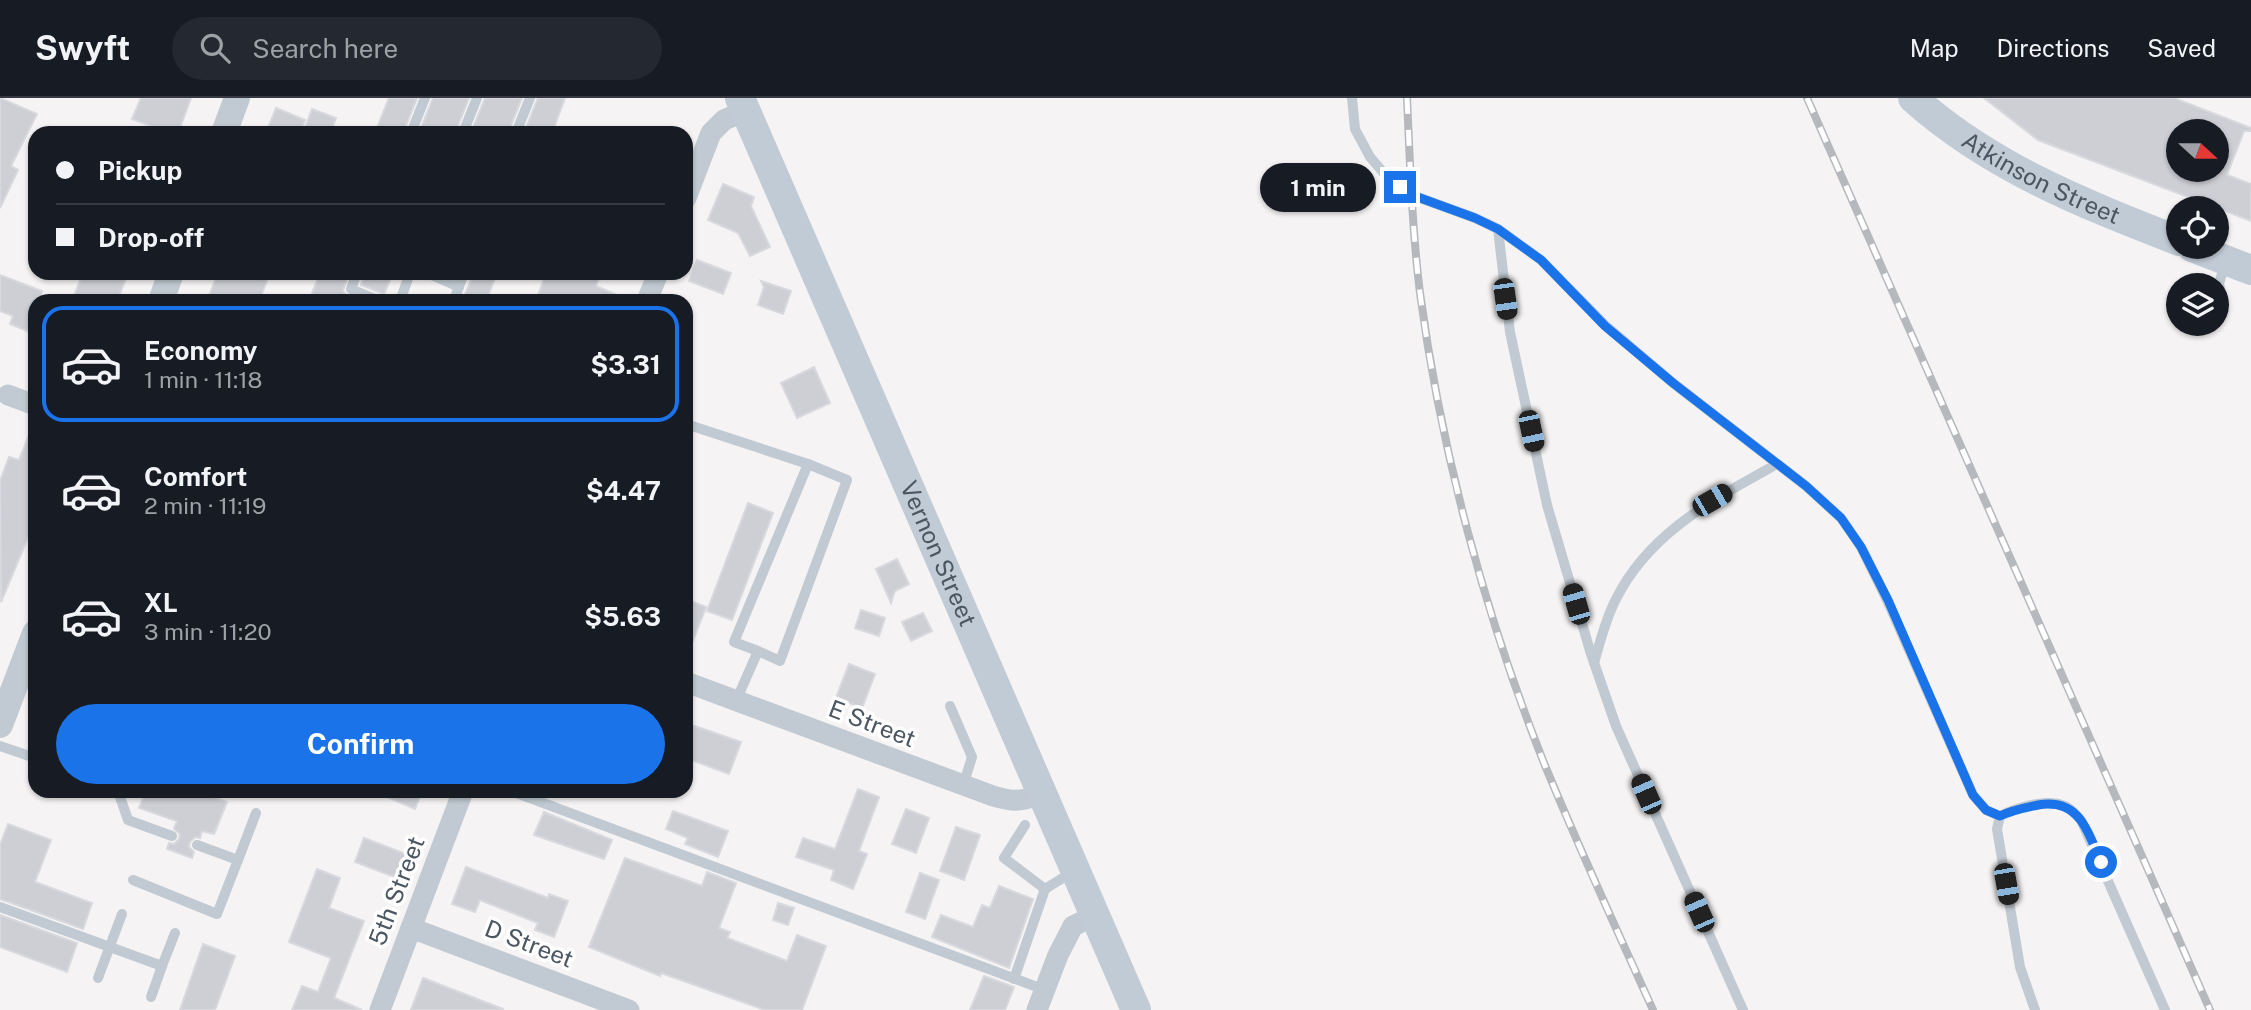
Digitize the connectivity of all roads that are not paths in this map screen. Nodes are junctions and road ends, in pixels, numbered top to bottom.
1 (237, 98) edge
2 (425, 98) edge
3 (477, 98) edge
4 (530, 98) edge
5 (1352, 98) edge
6 (1913, 98) edge
7 (742, 104) edge
8 (227, 126) edge
9 (414, 126) edge
10 (466, 126) edge
11 (519, 126) edge
12 (693, 180) edge
13 (1498, 229) junction
14 (2166, 236) edge
15 (354, 280) edge
16 (443, 280) edge
17 (462, 280) edge
18 (459, 287) junction
19 (363, 294) edge
20 (456, 294) edge
21 (8, 395) dead end
22 (28, 402) edge
23 (693, 426) edge
24 (807, 464) junction
25 (1777, 464) junction
26 (758, 650) junction
27 (28, 651) edge
28 (1594, 663) junction
29 (693, 685) edge
30 (736, 701) junction
31 (950, 706) dead end
32 (0, 725) edge
33 (0, 746) edge
34 (28, 756) edge
35 (963, 786) junction
36 (1041, 794) junction
37 (120, 798) edge
38 (460, 798) edge
39 (529, 798) edge
40 (256, 813) dead end
41 (2000, 816) junction
42 (1026, 825) dead end
43 (172, 836) dead end
44 (197, 845) dead end
45 (238, 860) junction
46 (1074, 871) junction
47 (133, 880) dead end
48 (1045, 889) junction
49 (0, 907) edge
50 (122, 914) dead end
51 (1094, 916) junction
52 (411, 928) junction
53 (175, 933) dead end
54 (110, 947) junction
55 (162, 966) junction
56 (98, 978) dead end
57 (1014, 979) junction
58 (151, 997) dead end
59 (1041, 1000) edge
60 (380, 1010) edge
61 (629, 1010) edge
62 (1136, 1010) edge
63 (1743, 1010) edge
64 (2035, 1010) edge
65 (2165, 1010) edge

1 - 8 street
2 - 9 lane
3 - 10 lane
4 - 11 lane
5 - 13 lane
6 - 14 main road, Atkinson Street
7 - 12 street
7 - 36 main road, Vernon Street
13 - 25 lane
13 - 28 lane
15 - 19 lane
16 - 18 lane
17 - 18 lane
18 - 20 lane
21 - 22 street
23 - 24 lane
24 - 26 lane
24 - 26 lane
25 - 28 lane
25 - 41 lane
26 - 30 lane
27 - 32 street
28 - 63 lane
29 - 30 street, E Street
30 - 35 street, E Street
31 - 35 lane
33 - 34 lane
35 - 36 street, E Street
36 - 46 main road, Vernon Street
37 - 43 lane
38 - 52 street, 5th Street
39 - 57 lane
40 - 45 lane
41 - 64 lane
41 - 65 lane
42 - 48 lane
44 - 45 lane
45 - 47 lane
46 - 48 lane
46 - 51 main road, Vernon Street
48 - 57 lane
49 - 54 lane
50 - 54 lane
51 - 59 street
51 - 62 main road, Vernon Street
52 - 60 street, 5th Street
52 - 61 street, D Street
53 - 55 lane
54 - 55 lane
54 - 56 lane
55 - 58 lane
57 - 59 lane

